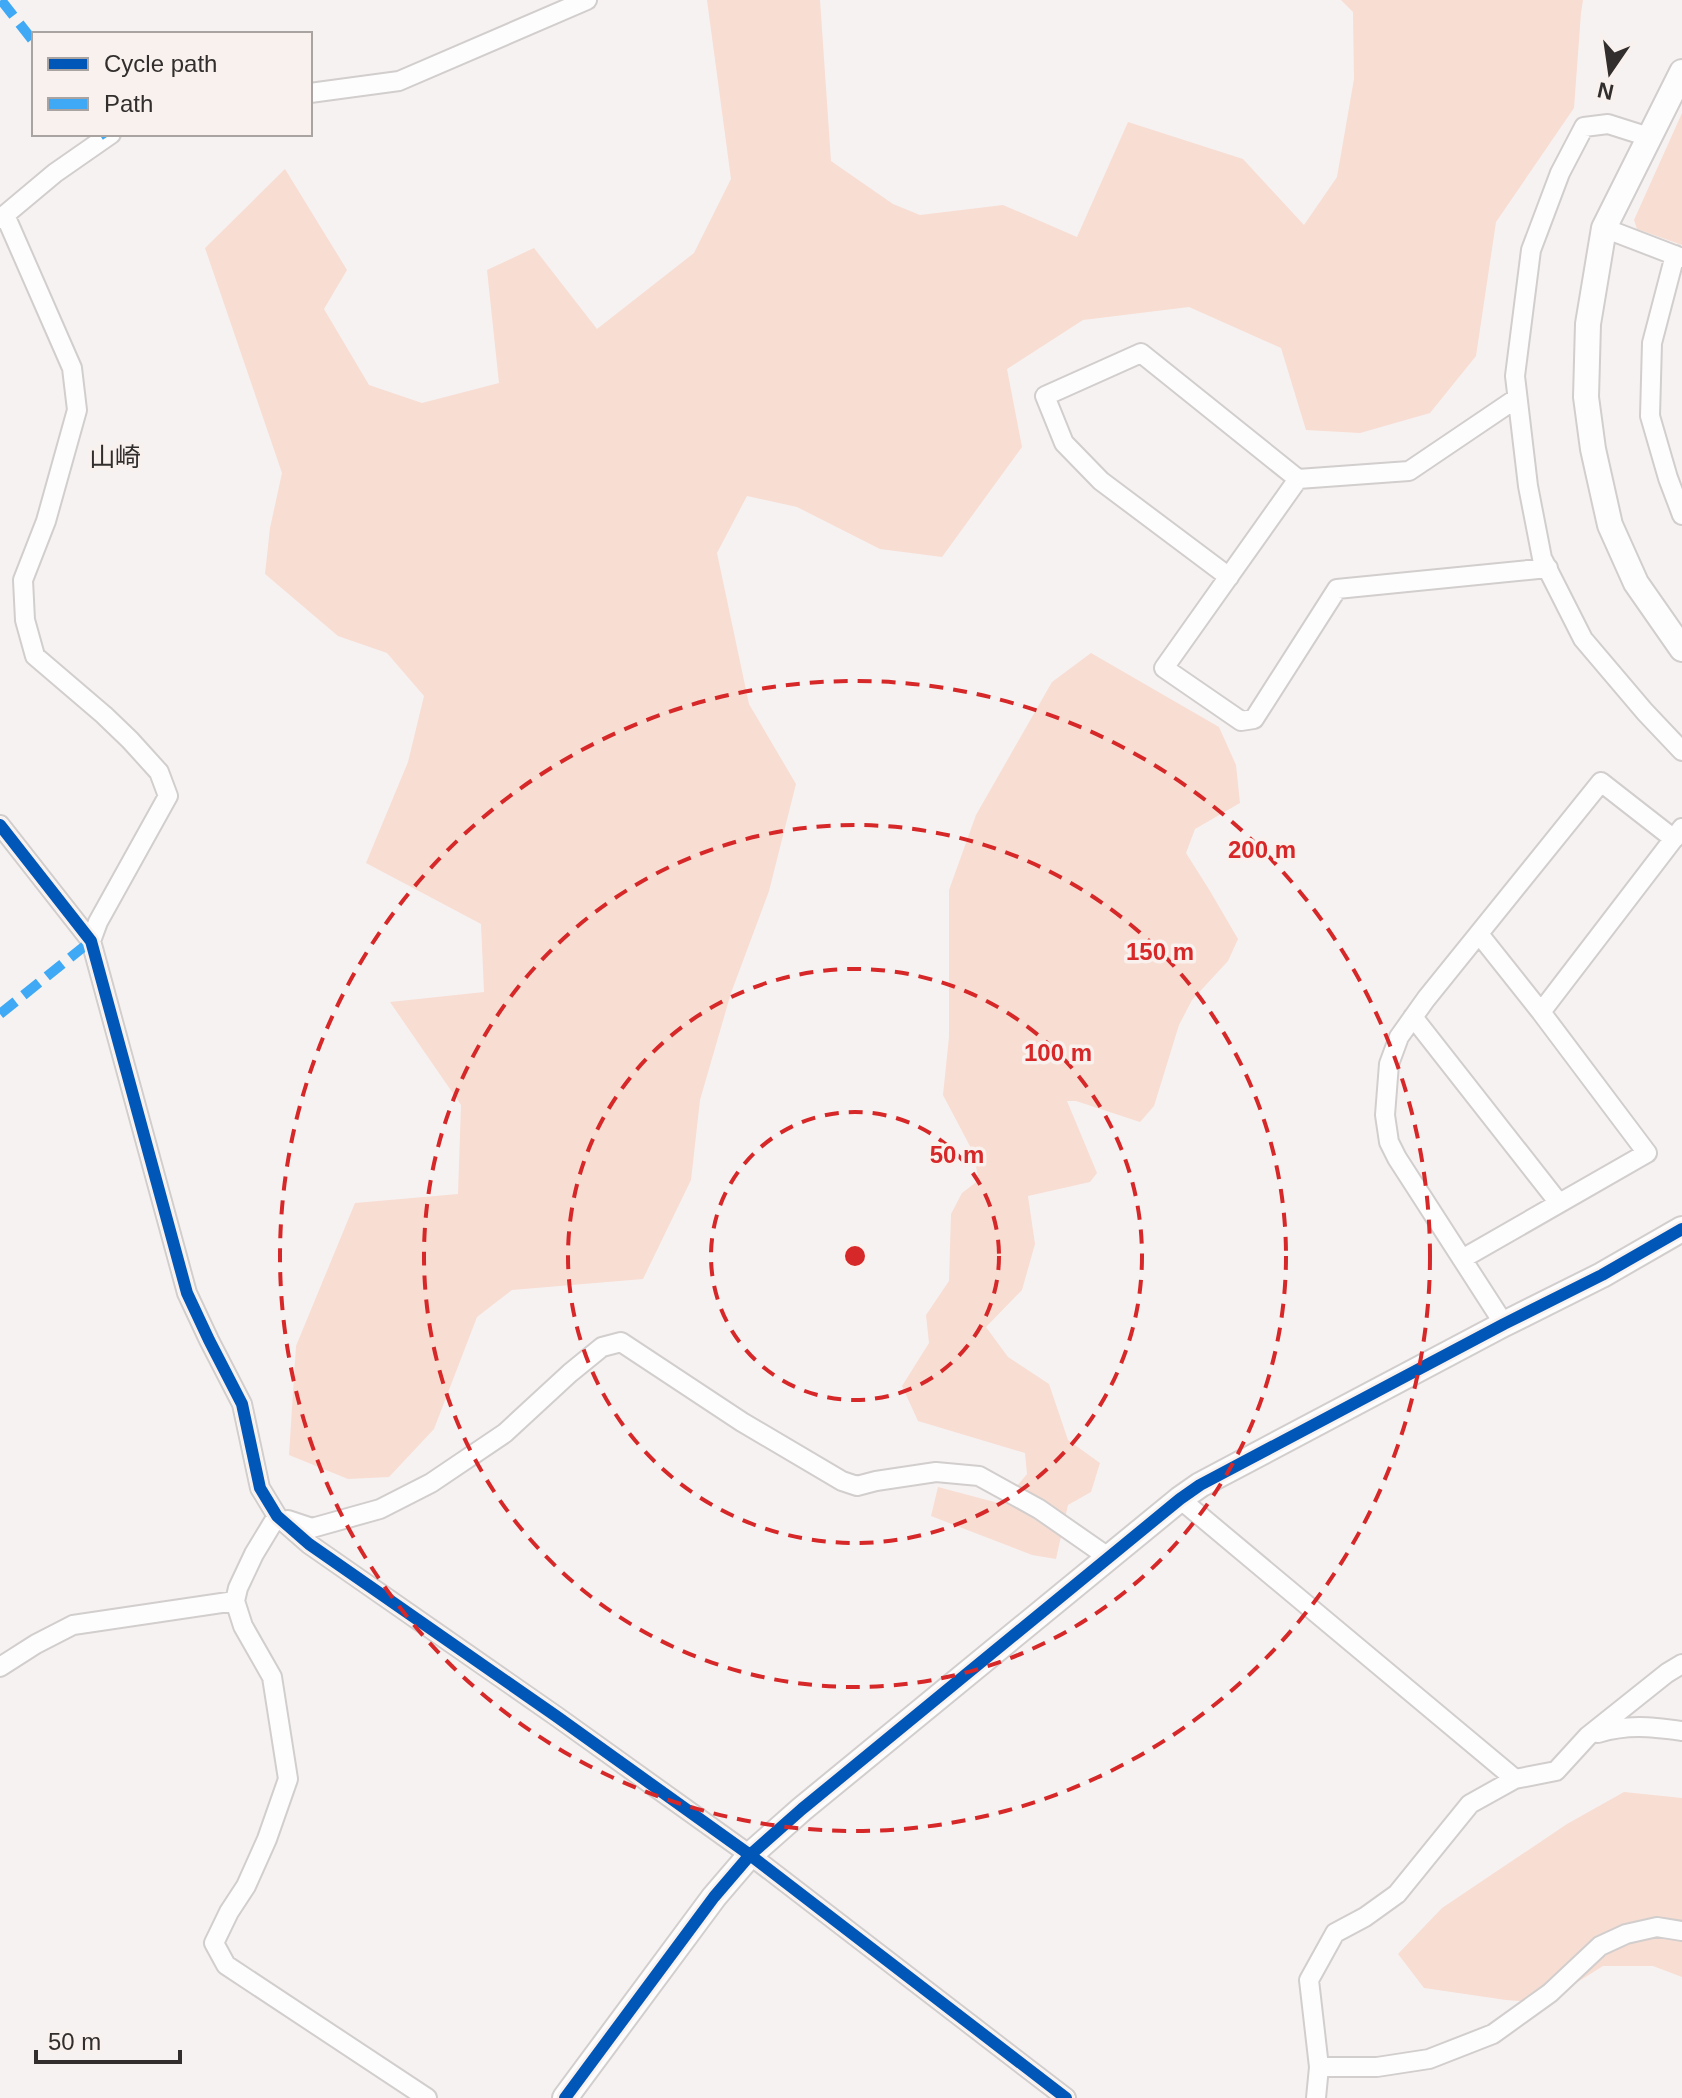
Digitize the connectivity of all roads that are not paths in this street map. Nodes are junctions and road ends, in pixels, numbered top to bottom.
1 (587, 0) edge
2 (1682, 72) edge
3 (312, 93) edge
4 (108, 136) edge
5 (1649, 137) junction
6 (2, 217) edge
7 (1604, 228) junction
8 (1678, 256) edge
9 (1517, 398) junction
10 (1298, 479) junction
11 (1682, 515) edge
12 (1548, 568) junction
13 (1229, 577) junction
14 (1682, 649) edge
15 (1682, 751) edge
16 (0, 825) edge
17 (1678, 834) edge
18 (1479, 934) junction
19 (91, 941) junction
20 (1541, 1012) junction
21 (1413, 1017) junction
22 (1559, 1203) junction
23 (1682, 1229) edge
24 (1462, 1259) junction
25 (1504, 1324) junction
26 (1180, 1499) junction
27 (277, 1516) junction
28 (1108, 1557) junction
29 (235, 1601) junction
30 (1682, 1664) edge
31 (0, 1667) edge
32 (1682, 1731) edge
33 (1588, 1736) junction
34 (1515, 1779) junction
35 (750, 1855) junction
36 (1682, 1931) edge
37 (1319, 2067) junction
38 (427, 2098) edge
39 (565, 2098) edge
40 (1066, 2098) edge
41 (1316, 2098) edge

1 - 3 street
2 - 5 street
4 - 6 street
5 - 7 street
5 - 9 street
6 - 19 street
7 - 8 street
7 - 14 street
8 - 11 street
9 - 10 street
9 - 12 street
10 - 13 street
10 - 13 street
12 - 13 street
12 - 15 street
16 - 19 street
17 - 18 street
17 - 20 street
18 - 20 street
18 - 21 street
19 - 27 street
20 - 22 street
21 - 22 street
21 - 24 street
22 - 24 street
23 - 25 street
24 - 25 street
25 - 26 street
26 - 28 street
26 - 34 street
27 - 28 street
27 - 29 street
27 - 35 street
28 - 35 street
29 - 31 street
29 - 38 street
30 - 33 street
32 - 33 street
33 - 34 street
34 - 37 street
35 - 39 street
35 - 40 street
36 - 37 street
37 - 41 street

